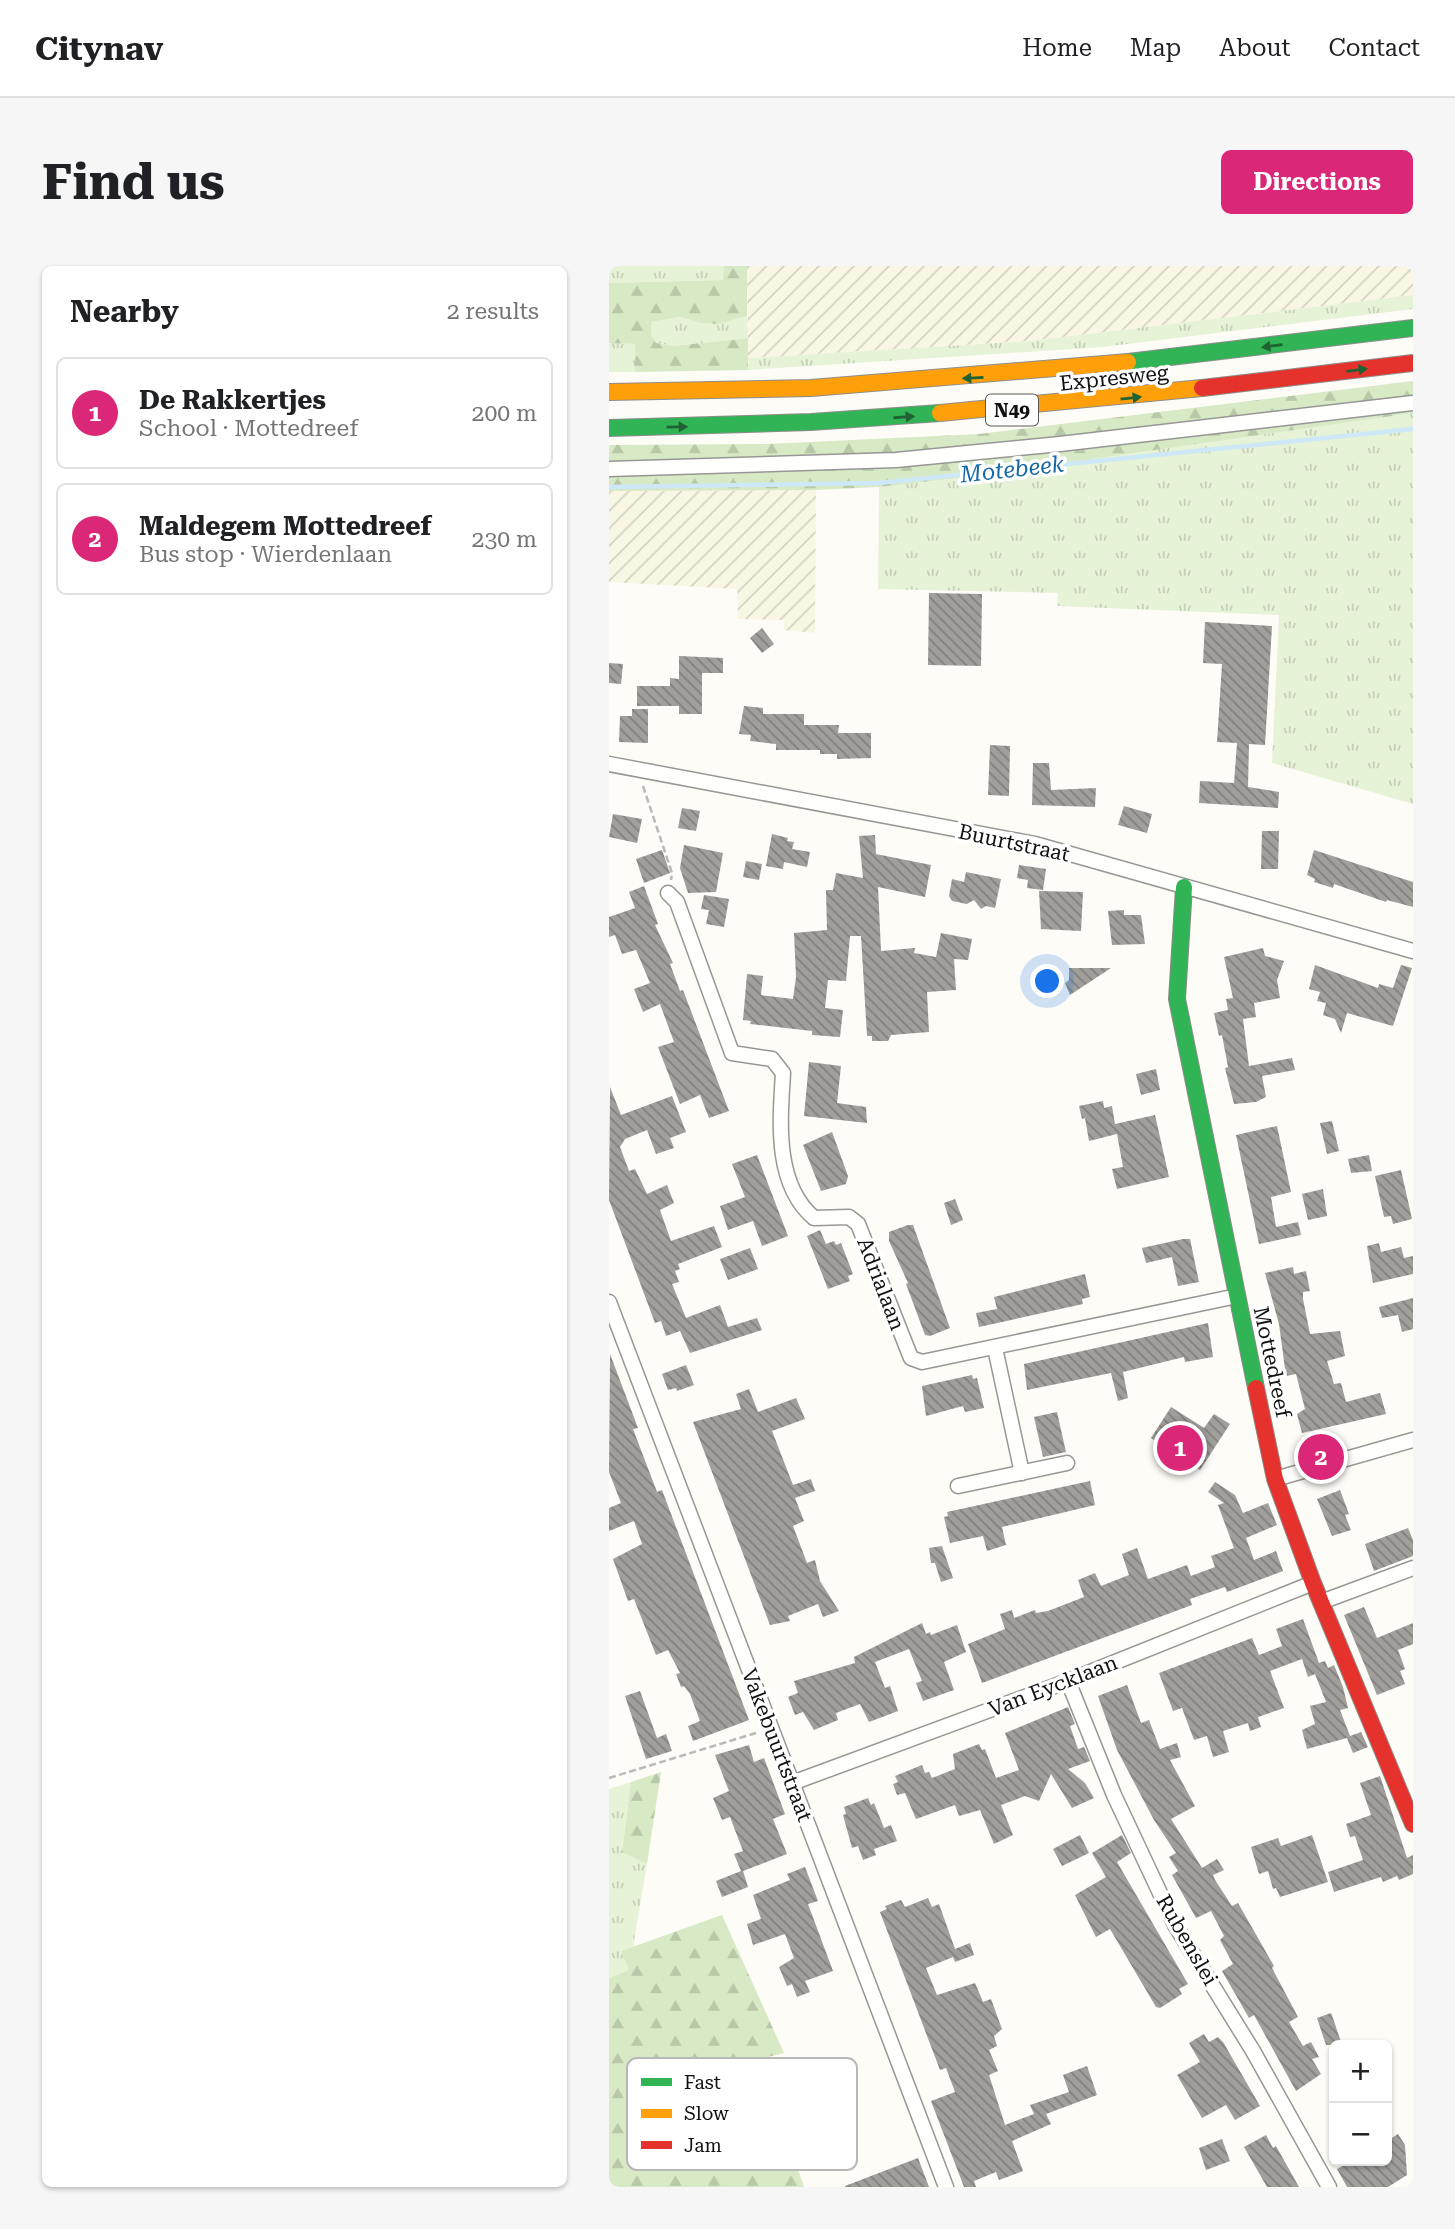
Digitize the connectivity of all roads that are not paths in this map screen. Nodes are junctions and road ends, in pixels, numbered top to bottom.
1 (1413, 328) edge
2 (1413, 363) edge
3 (609, 392) edge
4 (1413, 403) edge
5 (609, 428) edge
6 (609, 469) edge
7 (609, 764) edge
8 (1184, 887) junction
9 (669, 894) road end
10 (1413, 950) edge
11 (1237, 1296) junction
12 (609, 1303) edge
13 (995, 1348) junction
14 (1413, 1440) edge
15 (1067, 1463) dead end
16 (1022, 1473) junction
17 (1275, 1479) junction
18 (958, 1486) dead end
19 (1413, 1568) edge
20 (1313, 1583) junction
21 (1321, 1602) junction
22 (1068, 1681) junction
23 (792, 1783) junction
24 (1413, 1824) edge
25 (946, 2187) edge
26 (1329, 2187) edge

1 -> 3 main road, Expresweg / N49
5 -> 2 main road, Expresweg / N49
4 - 6 street
7 - 8 street, Buurtstraat
8 - 10 street, Buurtstraat
8 - 11 main road, Mottedreef
9 - 13 street, Adrialaan
11 - 13 street, Adrialaan
11 - 17 main road, Mottedreef
12 - 23 street, Vakebuurtstraat
13 - 16 street
14 - 17 street
15 - 16 street
16 - 18 street
17 - 20 main road, Mottedreef
19 - 21 street
20 - 21 main road, Mottedreef
20 - 22 street, Van Eycklaan
21 - 24 main road, Mottedreef
22 - 23 street, Van Eycklaan
22 - 26 street, Rubenslei
23 - 25 street, Vakebuurtstraat

